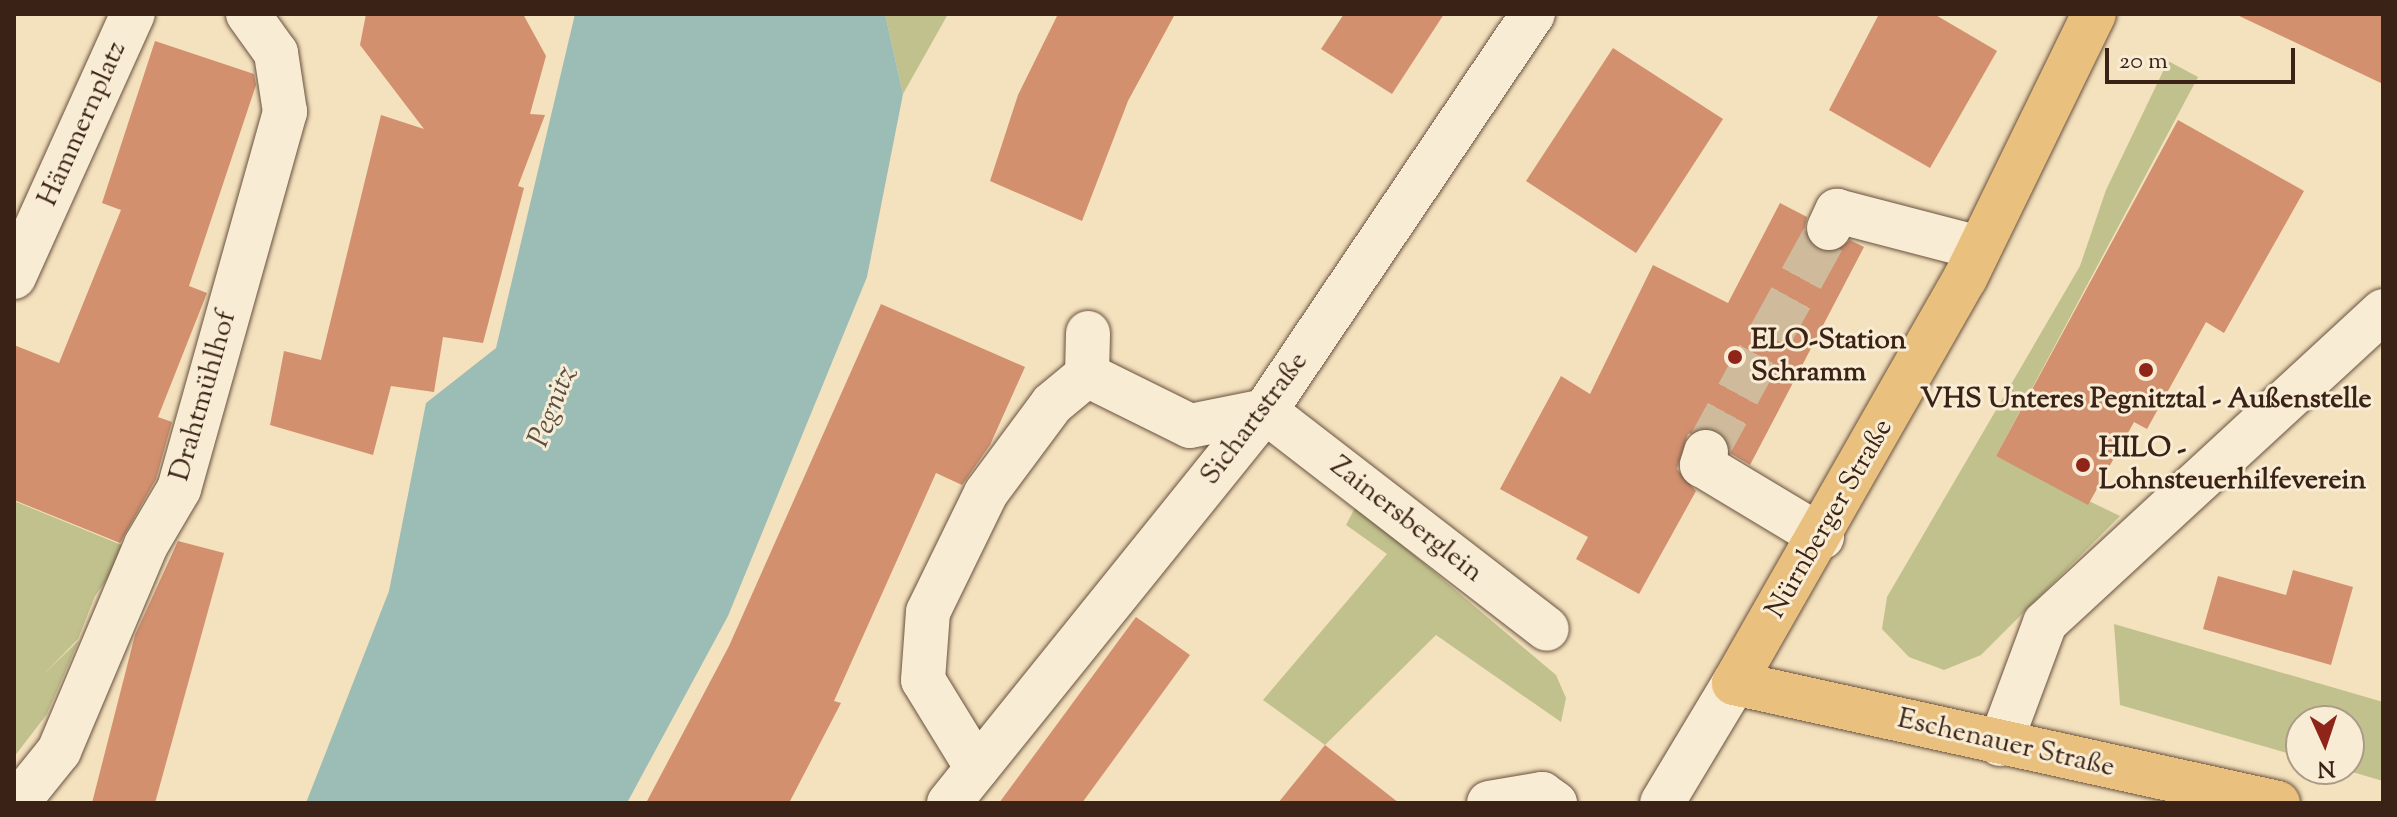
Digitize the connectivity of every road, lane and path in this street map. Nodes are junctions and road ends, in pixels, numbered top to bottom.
1 (133, 14) edge
2 (248, 14) edge
3 (1533, 14) edge
4 (2094, 14) edge
5 (1829, 228) tunnel mouth
6 (1979, 248) junction
7 (14, 277) edge
8 (2383, 311) edge
9 (1265, 411) junction
10 (1706, 452) dead end
11 (1822, 537) junction
12 (1547, 629) dead end
13 (1734, 683) junction
14 (2000, 744) junction
15 (977, 768) junction
16 (17, 803) edge
17 (949, 803) edge
18 (1489, 803) edge
19 (1555, 803) edge
20 (1662, 803) edge
21 (2278, 803) edge

1 - 7 street, Hämmernplatz
2 - 16 street, Drahtmühlhof
3 - 9 street, Sichartstraße
4 - 6 main road, Nürnberger Straße
5 - 6 street
6 - 11 main road, Nürnberger Straße
8 - 14 street
9 - 12 street, Zainersberglein
9 - 15 street, Sichartstraße
9 - 15 street
10 - 11 street
11 - 13 main road, Nürnberger Straße
13 - 14 main road, Eschenauer Straße
13 - 20 street, Nürnberger Straße
14 - 21 main road, Eschenauer Straße
15 - 17 street, Sichartstraße
18 - 19 street

